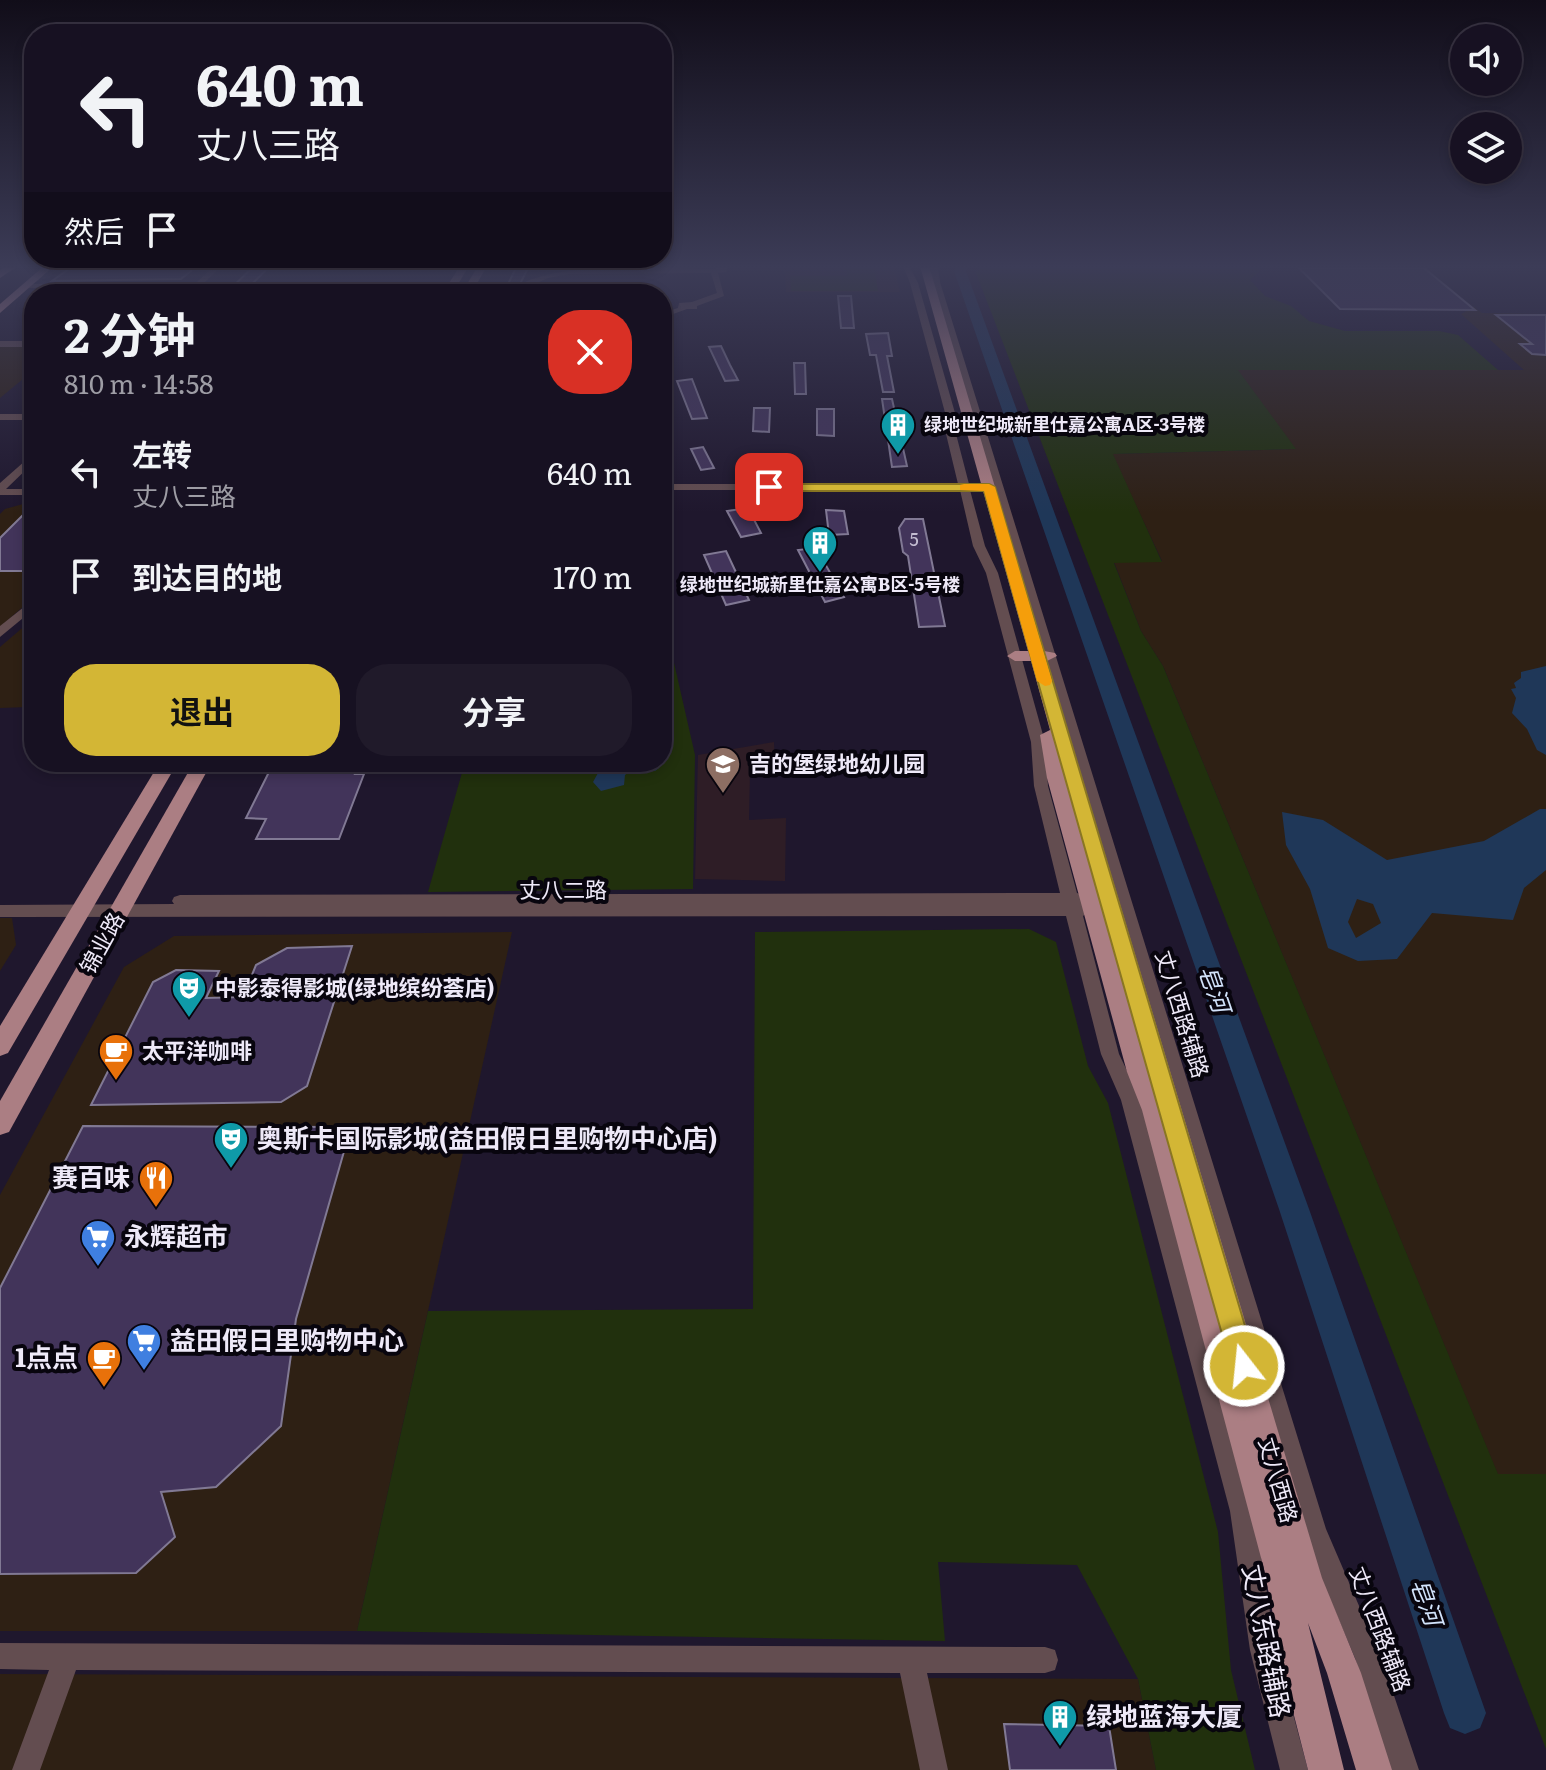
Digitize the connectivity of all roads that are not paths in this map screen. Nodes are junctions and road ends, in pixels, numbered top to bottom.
1 (932, 349) edge
2 (941, 349) edge
3 (944, 349) edge
4 (950, 349) edge
5 (0, 417) edge
6 (24, 417) edge
7 (24, 459) edge
8 (24, 465) edge
9 (0, 487) edge
10 (24, 489) edge
11 (672, 489) edge
12 (979, 489) junction
13 (24, 612) edge
14 (0, 633) edge
15 (1032, 656) junction
16 (163, 772) edge
17 (197, 772) edge
18 (0, 901) edge
19 (1099, 905) junction
20 (84, 906) junction
21 (122, 906) junction
22 (0, 911) edge
23 (0, 1046) edge
24 (0, 1124) edge
25 (1242, 1511) joint
26 (0, 1656) edge
27 (68, 1656) junction
28 (1045, 1660) dead end
29 (911, 1661) junction
30 (26, 1770) edge
31 (934, 1770) edge
32 (1294, 1770) edge
33 (1326, 1770) edge
34 (1374, 1770) edge
35 (1405, 1770) edge

1 - 12 street
2 - 12 main road, 丈八西路
3 - 12 main road, 丈八西路
4 - 12 street
5 - 6 street
7 - 9 street
8 - 9 street
9 - 10 street
11 - 12 street
12 - 15 main road, 丈八西路
13 - 14 street
15 - 19 main road, 丈八西路
15 - 19 street, 丈八西路辅路
16 - 20 main road, 锦业路
17 - 21 main road, 锦业路
18 - 20 street, 丈八二路
19 - 21 street, 丈八二路
19 - 25 street, 丈八西路辅路
19 - 33 main road, 丈八西路
19 - 34 main road, 丈八西路
19 - 35 street, 丈八西路辅路
20 - 21 street, 丈八二路
20 - 22 street, 丈八二路
20 - 23 main road, 锦业路
21 - 24 main road, 锦业路
25 - 32 street, 丈八东路辅路
26 - 27 street
27 - 29 street
27 - 30 street
28 - 29 street
29 - 31 street

